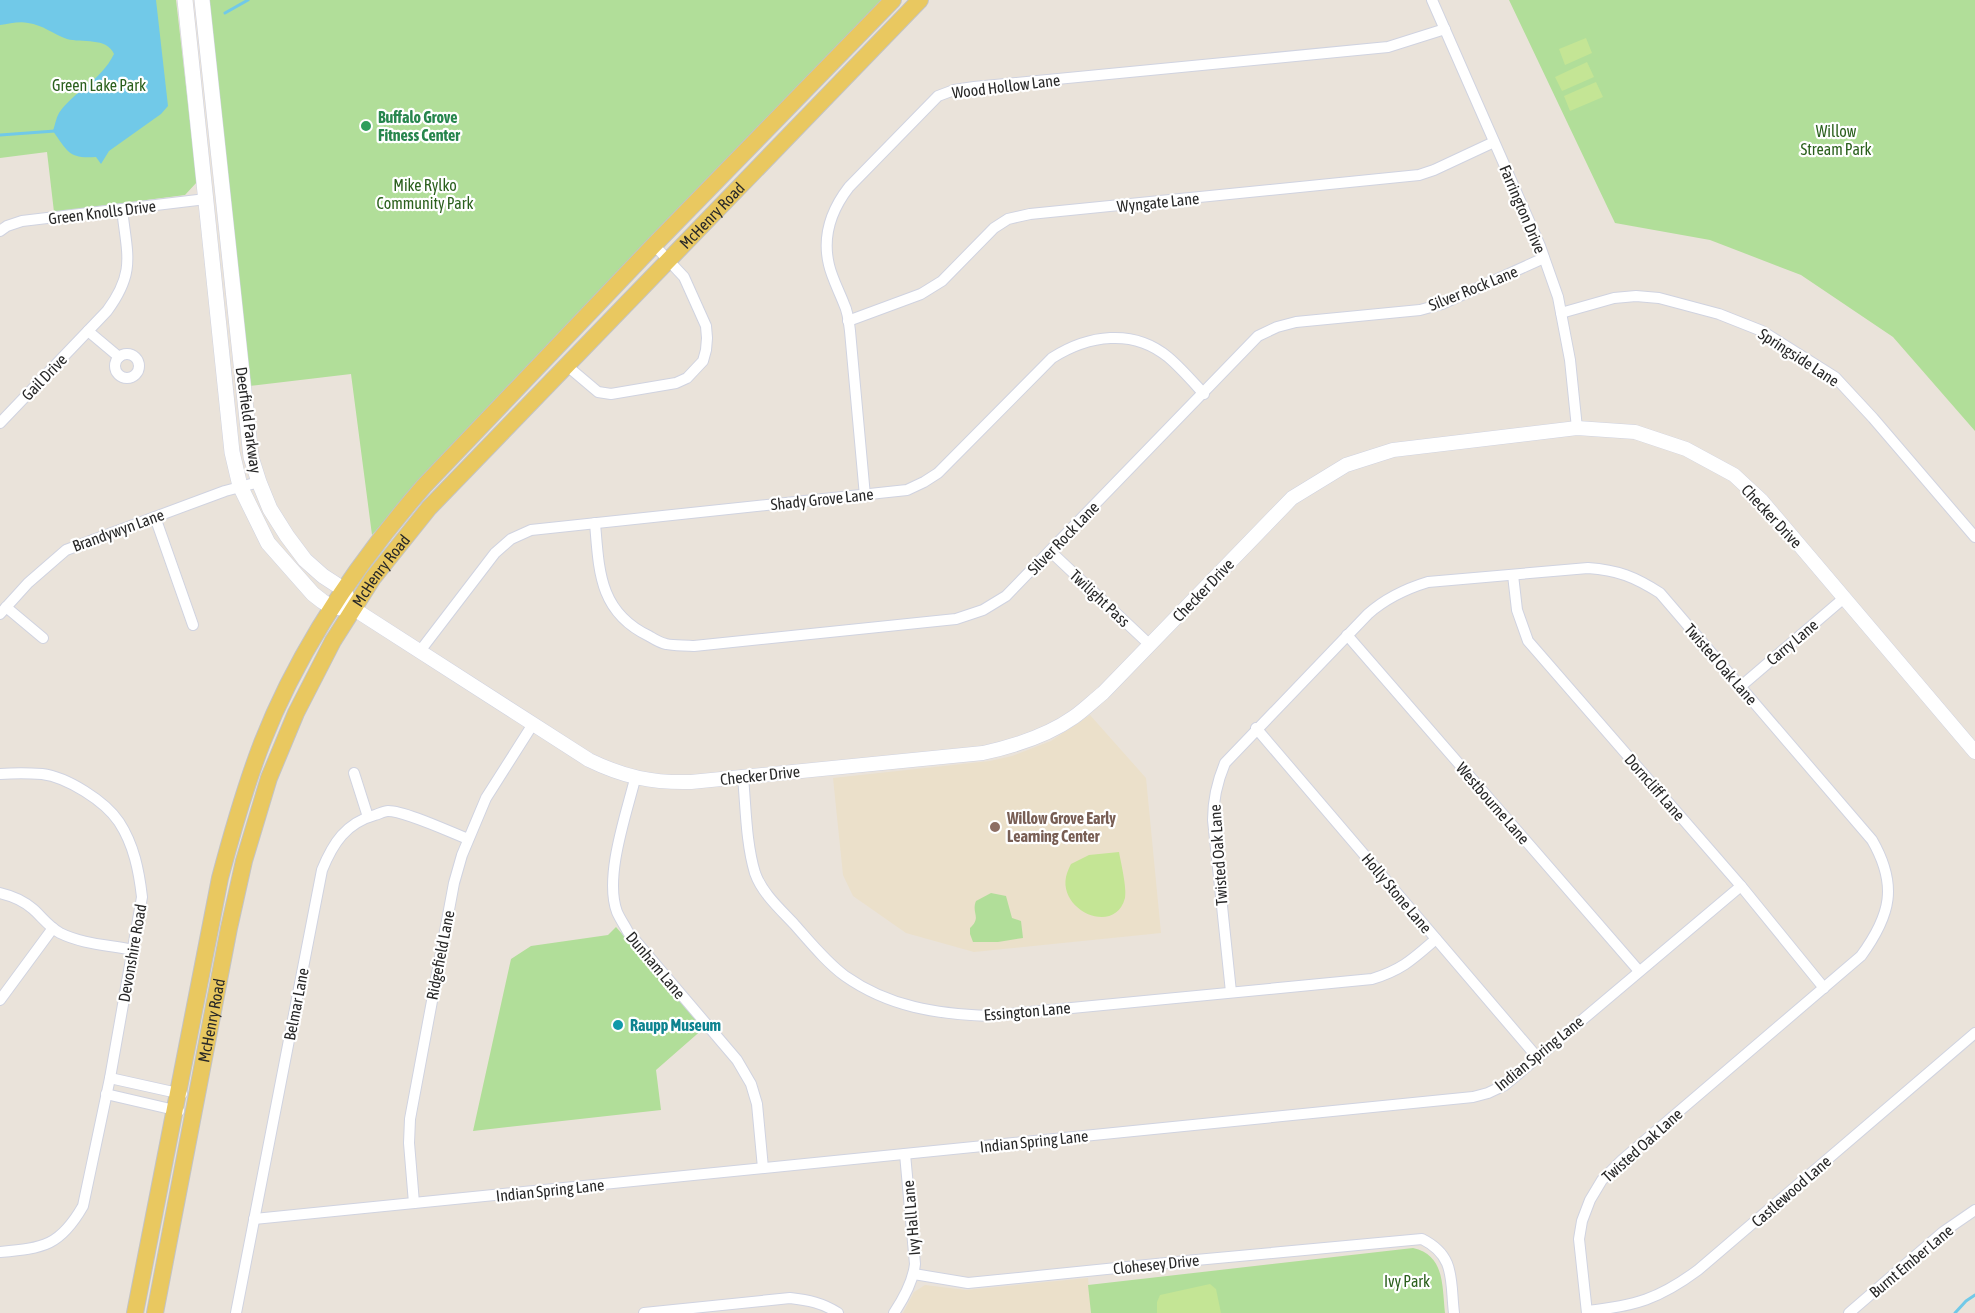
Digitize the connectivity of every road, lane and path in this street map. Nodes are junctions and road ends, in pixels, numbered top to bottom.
1 (185, 0) edge
2 (202, 0) edge
3 (893, 0) edge
4 (920, 0) edge
5 (1432, 0) edge
6 (1445, 28) junction
7 (1494, 142) junction
8 (206, 199) junction
9 (122, 210) junction
10 (0, 231) edge
11 (654, 245) junction
12 (1544, 258) junction
13 (668, 260) junction
14 (1561, 313) junction
15 (848, 321) junction
16 (88, 331) junction
17 (119, 357) dead end
18 (566, 365) junction
19 (1204, 394) junction
20 (0, 423) edge
21 (1577, 428) junction
22 (258, 482) junction
23 (240, 486) junction
24 (865, 496) junction
25 (154, 517) junction
26 (595, 523) junction
27 (1975, 537) edge
28 (1050, 551) junction
29 (1513, 575) junction
30 (343, 589) junction
31 (1844, 598) junction
32 (331, 607) junction
33 (354, 609) junction
34 (3, 610) edge
35 (193, 625) dead end
36 (1347, 635) junction
37 (43, 638) dead end
38 (1150, 645) junction
39 (420, 651) junction
40 (1740, 687) junction
41 (533, 724) junction
42 (1256, 728) junction
43 (1975, 752) edge
44 (354, 773) dead end
45 (0, 774) edge
46 (744, 777) junction
47 (635, 779) junction
48 (368, 817) junction
49 (468, 839) junction
50 (1741, 886) junction
51 (0, 893) edge
52 (53, 928) junction
53 (1436, 939) junction
54 (133, 950) junction
55 (1639, 971) junction
56 (1824, 988) junction
57 (1231, 992) junction
58 (0, 1000) edge
59 (1975, 1033) edge
60 (1537, 1057) junction
61 (110, 1078) junction
62 (106, 1094) junction
63 (197, 1097) junction
64 (177, 1102) junction
65 (194, 1114) junction
66 (905, 1154) junction
67 (763, 1168) junction
68 (414, 1203) junction
69 (1975, 1210) edge
70 (254, 1219) junction
71 (0, 1252) edge
72 (914, 1274) junction
73 (1587, 1312) edge
74 (135, 1313) edge
75 (155, 1313) edge
76 (236, 1313) edge
77 (644, 1313) edge
78 (838, 1313) edge
79 (894, 1313) edge
80 (1454, 1313) edge
81 (1849, 1313) edge

1 - 8 main road, Deerfield Parkway
2 - 22 main road, Deerfield Parkway
3 - 11 main road, McHenry Road
4 - 13 main road, McHenry Road
5 - 6 street, Farrington Drive
6 - 7 street, Farrington Drive
6 - 15 street, Wood Hollow Lane
7 - 12 street, Farrington Drive
7 - 15 street, Wyngate Lane
8 - 9 street, Green Knolls Drive
8 - 23 main road, Deerfield Parkway
9 - 10 street, Green Knolls Drive
9 - 16 street, Gail Drive
11 - 13 street
11 - 30 main road, McHenry Road
12 - 14 street, Farrington Drive
12 - 19 street, Silver Rock Lane
13 - 18 main road, McHenry Road
13 - 18 street
14 - 21 street, Farrington Drive
14 - 27 street, Springside Lane
15 - 24 street, Wood Hollow Lane
16 - 17 street
16 - 20 street, Gail Drive
18 - 33 main road, McHenry Road
19 - 24 street, Shady Grove Lane
19 - 28 street, Silver Rock Lane
21 - 31 street, Checker Drive
21 - 38 street, Checker Drive
22 - 23 street, Brandywyn Lane
22 - 30 main road, Deerfield Parkway
23 - 25 street, Brandywyn Lane
23 - 32 main road, Deerfield Parkway
24 - 26 street, Shady Grove Lane
25 - 34 street, Brandywyn Lane
25 - 35 street
26 - 28 street, Silver Rock Lane
26 - 39 street, Shady Grove Lane
28 - 38 street, Twilight Pass
29 - 36 street, Twisted Oak Lane
29 - 40 street, Twisted Oak Lane
29 - 50 street, Dorncliff Lane
30 - 32 main road, McHenry Road
30 - 33 main road, Deerfield Parkway
31 - 40 street, Carry Lane
31 - 43 street, Checker Drive
32 - 33 main road
32 - 64 main road, McHenry Road
33 - 39 street, Checker Drive
33 - 63 main road, McHenry Road
34 - 37 street
36 - 42 street, Twisted Oak Lane
36 - 55 street, Westbourne Lane
38 - 46 street, Checker Drive
39 - 41 street, Checker Drive
40 - 56 street, Twisted Oak Lane
41 - 47 street, Checker Drive
41 - 49 street, Ridgefield Lane
42 - 53 street, Holly Stone Lane
42 - 57 street, Twisted Oak Lane
44 - 48 street
45 - 54 street, Devonshire Road
46 - 47 street, Checker Drive
46 - 57 street, Essington Lane
47 - 67 street, Dunham Lane
48 - 49 street, Belmar Lane
48 - 70 street, Belmar Lane
49 - 68 street, Ridgefield Lane
50 - 55 street, Indian Spring Lane
50 - 56 street, Dorncliff Lane
51 - 52 street
52 - 54 street
52 - 58 street
53 - 57 street, Essington Lane
53 - 60 street, Holly Stone Lane
54 - 61 street, Devonshire Road
55 - 60 street, Indian Spring Lane
56 - 73 street, Twisted Oak Lane
59 - 73 street, Castlewood Lane
60 - 66 street, Indian Spring Lane
61 - 62 street, Devonshire Road
61 - 64 street
62 - 64 street
62 - 71 street, Devonshire Road
63 - 64 street
63 - 65 main road, McHenry Road
64 - 65 street
64 - 74 main road, McHenry Road
65 - 75 main road, McHenry Road
66 - 67 street, Indian Spring Lane
66 - 72 street, Ivy Hall Lane
67 - 68 street, Indian Spring Lane
68 - 70 street, Indian Spring Lane
69 - 81 street, Burnt Ember Lane
70 - 76 street, Belmar Lane
72 - 79 street, Ivy Hall Lane
72 - 80 street, Clohesey Drive
77 - 78 street

